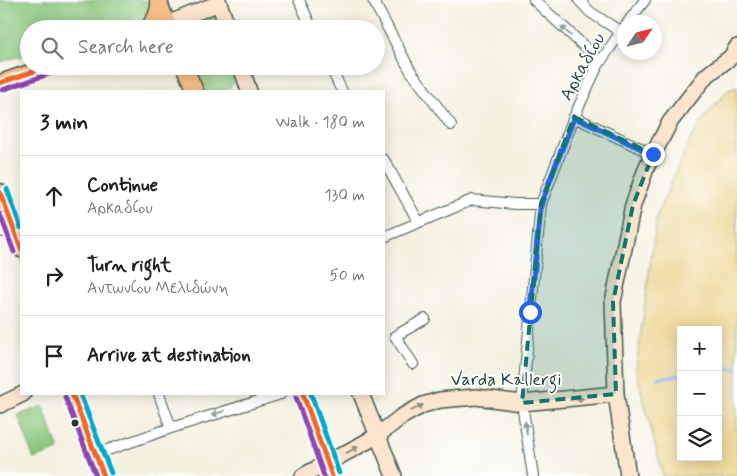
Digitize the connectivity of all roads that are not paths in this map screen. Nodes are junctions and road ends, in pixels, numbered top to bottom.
1 (299, 0) edge
2 (373, 0) edge
3 (534, 0) edge
4 (579, 0) edge
5 (645, 0) edge
6 (221, 1) edge
7 (159, 2) edge
8 (633, 15) edge
9 (154, 20) edge
10 (166, 20) edge
11 (181, 20) edge
12 (226, 20) edge
13 (308, 20) edge
14 (384, 20) edge
15 (385, 23) edge
16 (617, 26) edge
17 (617, 37) edge
18 (735, 53) edge
19 (600, 61) junction
20 (24, 75) edge
21 (188, 75) edge
22 (242, 75) edge
23 (334, 75) edge
24 (0, 83) edge
25 (244, 88) edge
26 (195, 90) edge
27 (342, 90) edge
28 (574, 117) junction
29 (450, 124) dead end
30 (653, 154) junction
31 (385, 162) edge
32 (0, 192) edge
33 (541, 204) junction
34 (418, 222) junction
35 (11, 228) edge
36 (385, 237) edge
37 (20, 247) edge
38 (425, 319) dead end
39 (413, 364) dead end
40 (616, 394) junction
41 (21, 395) edge
42 (72, 395) edge
43 (159, 395) edge
44 (278, 395) edge
45 (303, 395) edge
46 (360, 395) edge
47 (522, 403) junction
48 (0, 405) edge
49 (171, 428) junction
50 (378, 436) junction
51 (96, 454) junction
52 (329, 470) edge
53 (104, 476) edge
54 (303, 476) edge
55 (394, 476) edge
56 (533, 476) edge
57 (628, 476) edge

1 - 13 street
2 - 14 street
19 -> 3 street
4 - 16 street
5 - 8 street, Αρκαδίου
6 - 11 street
6 - 12 street
7 - 9 main road
7 - 10 main road
15 - 29 street
17 - 19 street, Αρκαδίου
18 - 30 street
19 - 28 street, Αρκαδίου
20 - 24 main road
21 - 26 main road
22 - 25 street
23 - 27 street
28 - 30 street
28 - 33 street, Αρκαδίου
30 - 40 street
31 - 34 street
32 - 35 main road
33 - 34 street
33 - 47 street, Αρκαδίου
34 - 36 street
35 - 37 main road
38 - 39 street
47 -> 40 street, Varda Kallergi
40 - 57 street
41 - 48 street
42 - 51 main road
43 - 49 street
44 -> 49 street
45 - 52 main road
46 - 50 street
50 -> 47 street, Varda Kallergi
56 -> 47 street, Αρκαδίου
49 - 51 street
52 -> 50 street, Varda Kallergi
50 - 55 street
51 - 53 main road
52 - 54 street, Varda Kallergi

